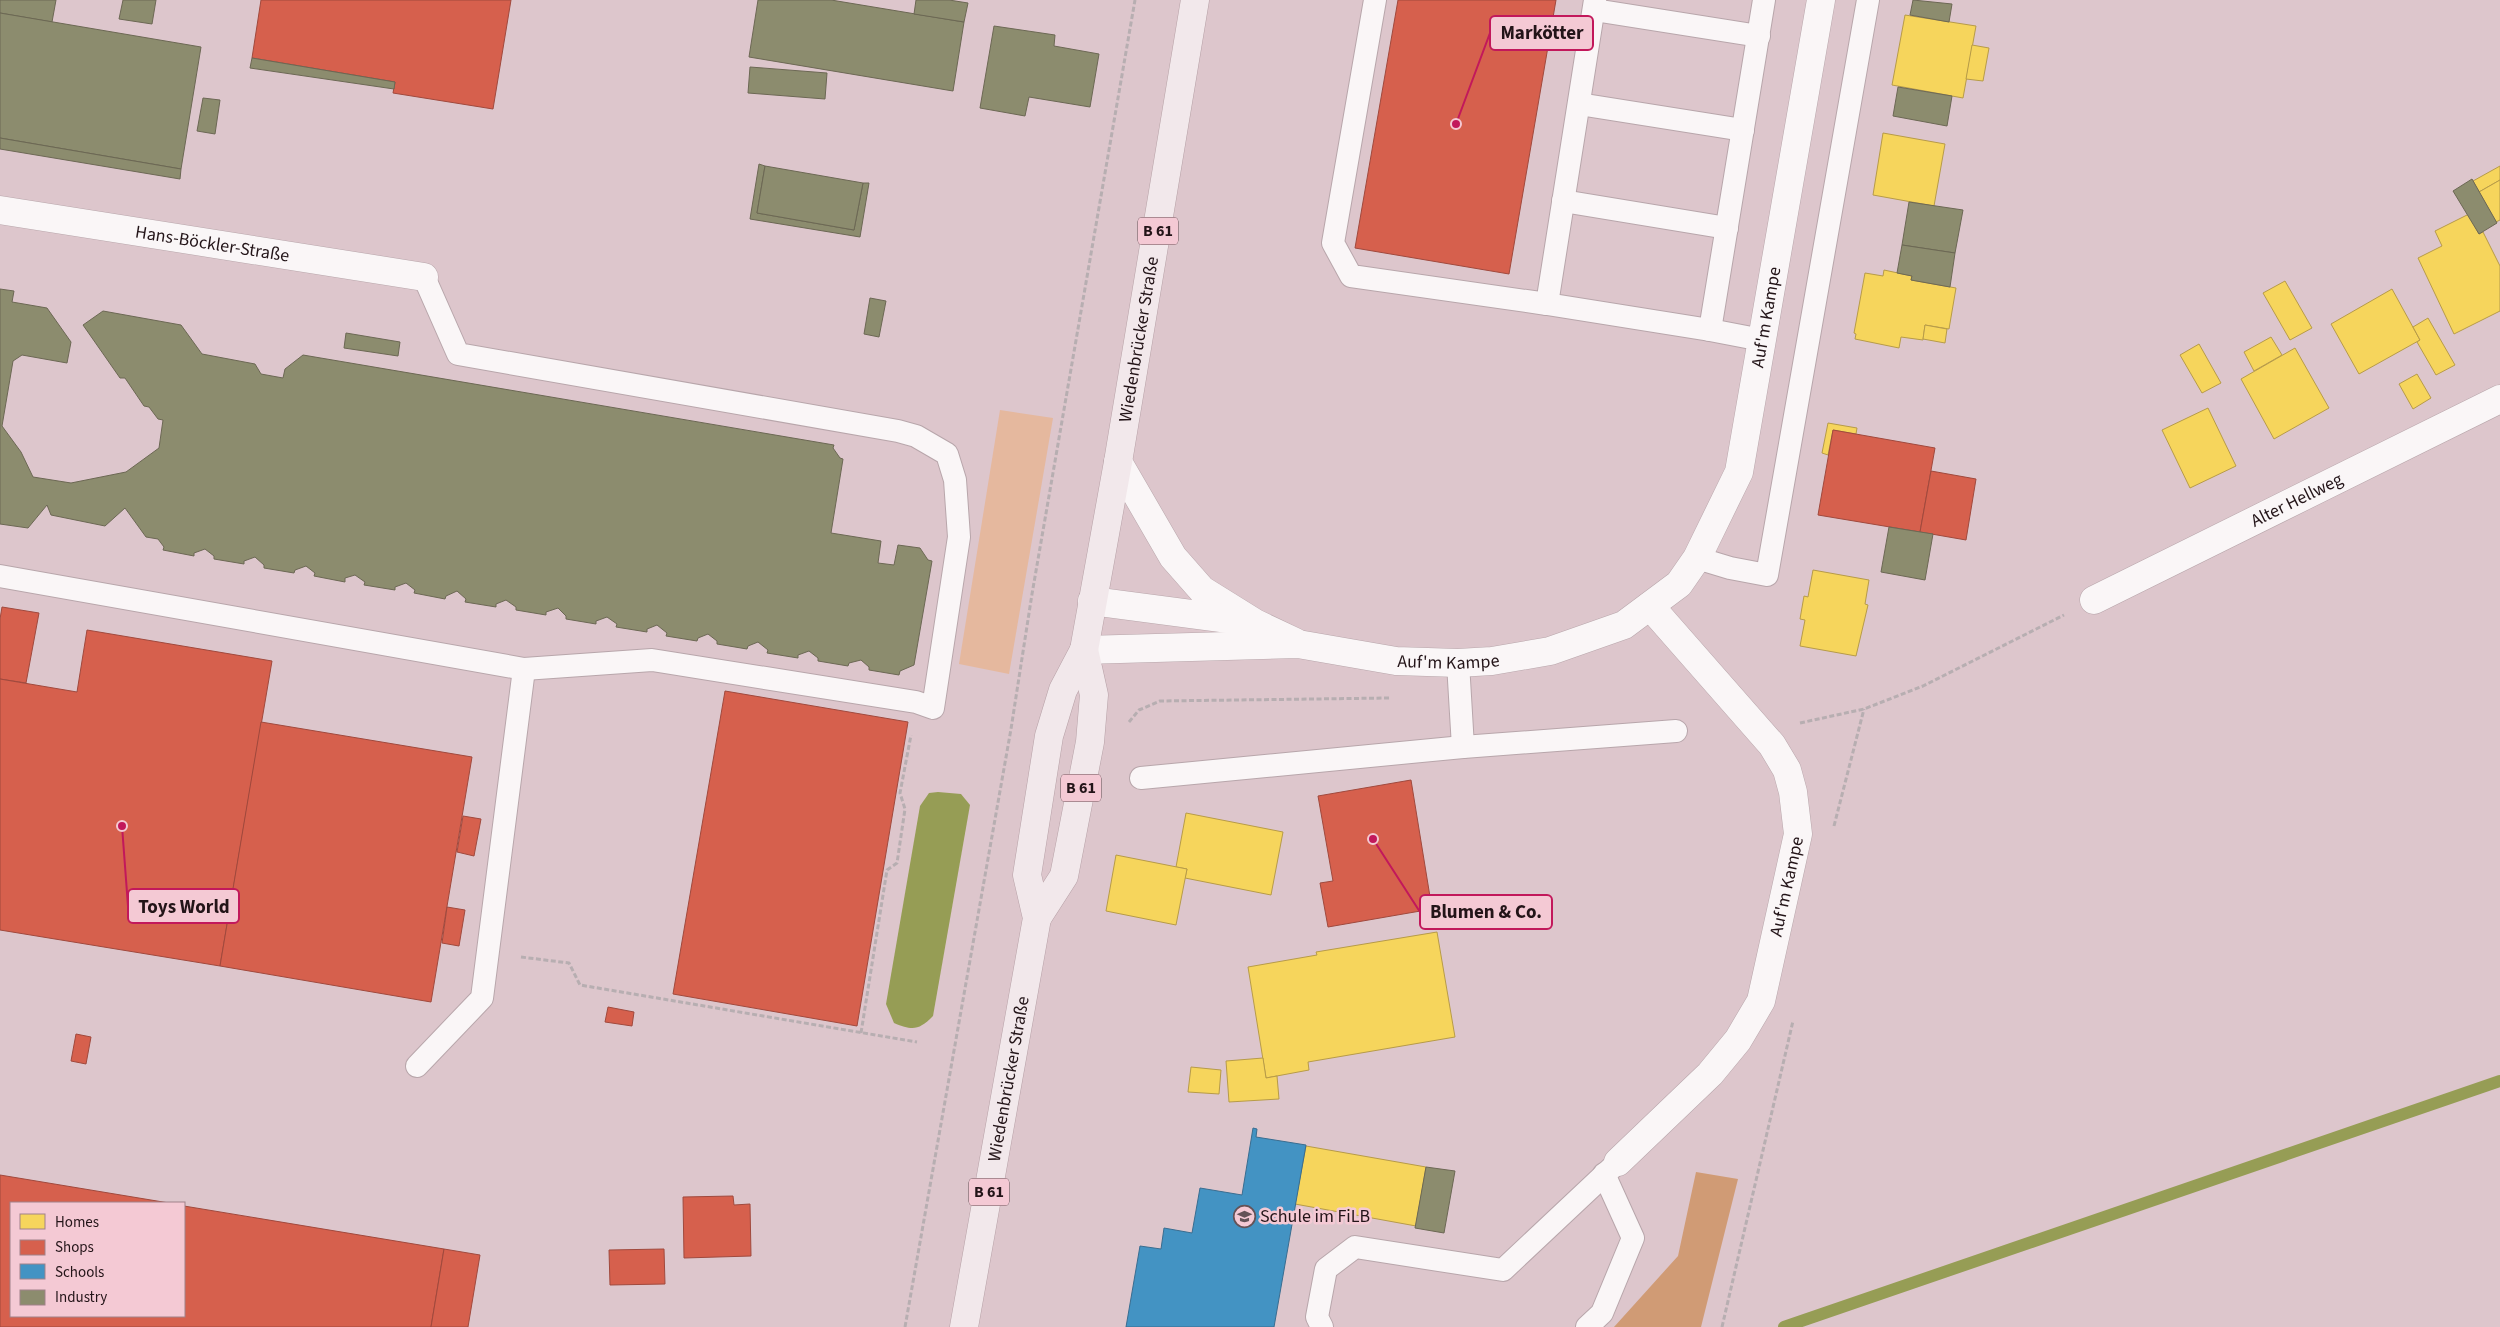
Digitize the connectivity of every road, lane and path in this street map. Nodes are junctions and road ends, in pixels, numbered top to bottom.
1 (1135, 0) edge
2 (1195, 0) edge
3 (1375, 0) edge
4 (1764, 0) edge
5 (1821, 0) edge
6 (1868, 0) edge
7 (1595, 5) edge
8 (1758, 36) junction
9 (1578, 104) junction
10 (1743, 130) junction
11 (1563, 201) junction
12 (0, 210) edge
13 (1727, 228) junction
14 (424, 277) joint
15 (1547, 304) junction
16 (1710, 330) junction
17 (1762, 340) junction
18 (2500, 399) edge
19 (1118, 462) junction
20 (1698, 558) junction
21 (0, 576) edge
22 (2094, 600) joint
23 (1092, 601) junction
24 (1650, 606) junction
25 (1255, 623) junction
26 (1298, 644) junction
27 (1084, 650) junction
28 (1458, 663) junction
29 (524, 669) junction
30 (916, 702) junction
31 (1864, 709) junction
32 (1790, 725) dead end
33 (1676, 731) dead end
34 (1463, 747) junction
35 (1142, 778) dead end
36 (1834, 827) dead end
37 (1037, 918) junction
38 (488, 953) junction
39 (1793, 1018) dead end
40 (861, 1033) junction
41 (917, 1042) dead end
42 (417, 1066) dead end
43 (1611, 1168) junction
44 (905, 1327) edge
45 (964, 1327) edge
46 (1322, 1327) edge
47 (1587, 1327) edge
48 (1722, 1327) edge

1 - 44 path
2 - 19 main road, Wiedenbrücker Straße / B 61
3 - 15 lane
4 - 8 lane
5 - 17 street, Auf'm Kampe
6 - 20 lane
7 - 8 lane
7 - 9 lane
8 - 10 lane
9 - 10 lane
9 - 11 lane
10 - 13 lane
11 - 13 lane
11 - 15 lane
12 - 14 street, Hans-Böckler-Straße
13 - 16 lane
14 - 30 lane
15 - 16 lane
16 - 17 lane
17 - 20 street, Auf'm Kampe
18 - 22 street, Alter Hellweg
19 - 23 main road, Wiedenbrücker Straße / B 61
19 - 25 street, Auf'm Kampe
20 - 24 street, Auf'm Kampe
21 - 29 lane
22 - 31 path
23 - 25 street, Auf'm Kampe
23 - 27 main road, Wiedenbrücker Straße / B 61
24 - 28 street, Auf'm Kampe
24 - 43 street, Auf'm Kampe
25 - 26 street, Auf'm Kampe
26 - 27 street, Auf'm Kampe
26 - 28 street, Auf'm Kampe
27 - 37 main road, Wiedenbrücker Straße / B 61
27 - 37 main road, Wiedenbrücker Straße / B 61
28 - 34 lane
29 - 30 lane
29 - 38 lane
30 - 40 path
31 - 32 path
31 - 36 path
33 - 34 lane
34 - 35 lane
37 - 45 main road, Wiedenbrücker Straße / B 61
38 - 40 path
38 - 42 lane
39 - 48 path
40 - 41 path
43 - 46 lane
43 - 47 lane

